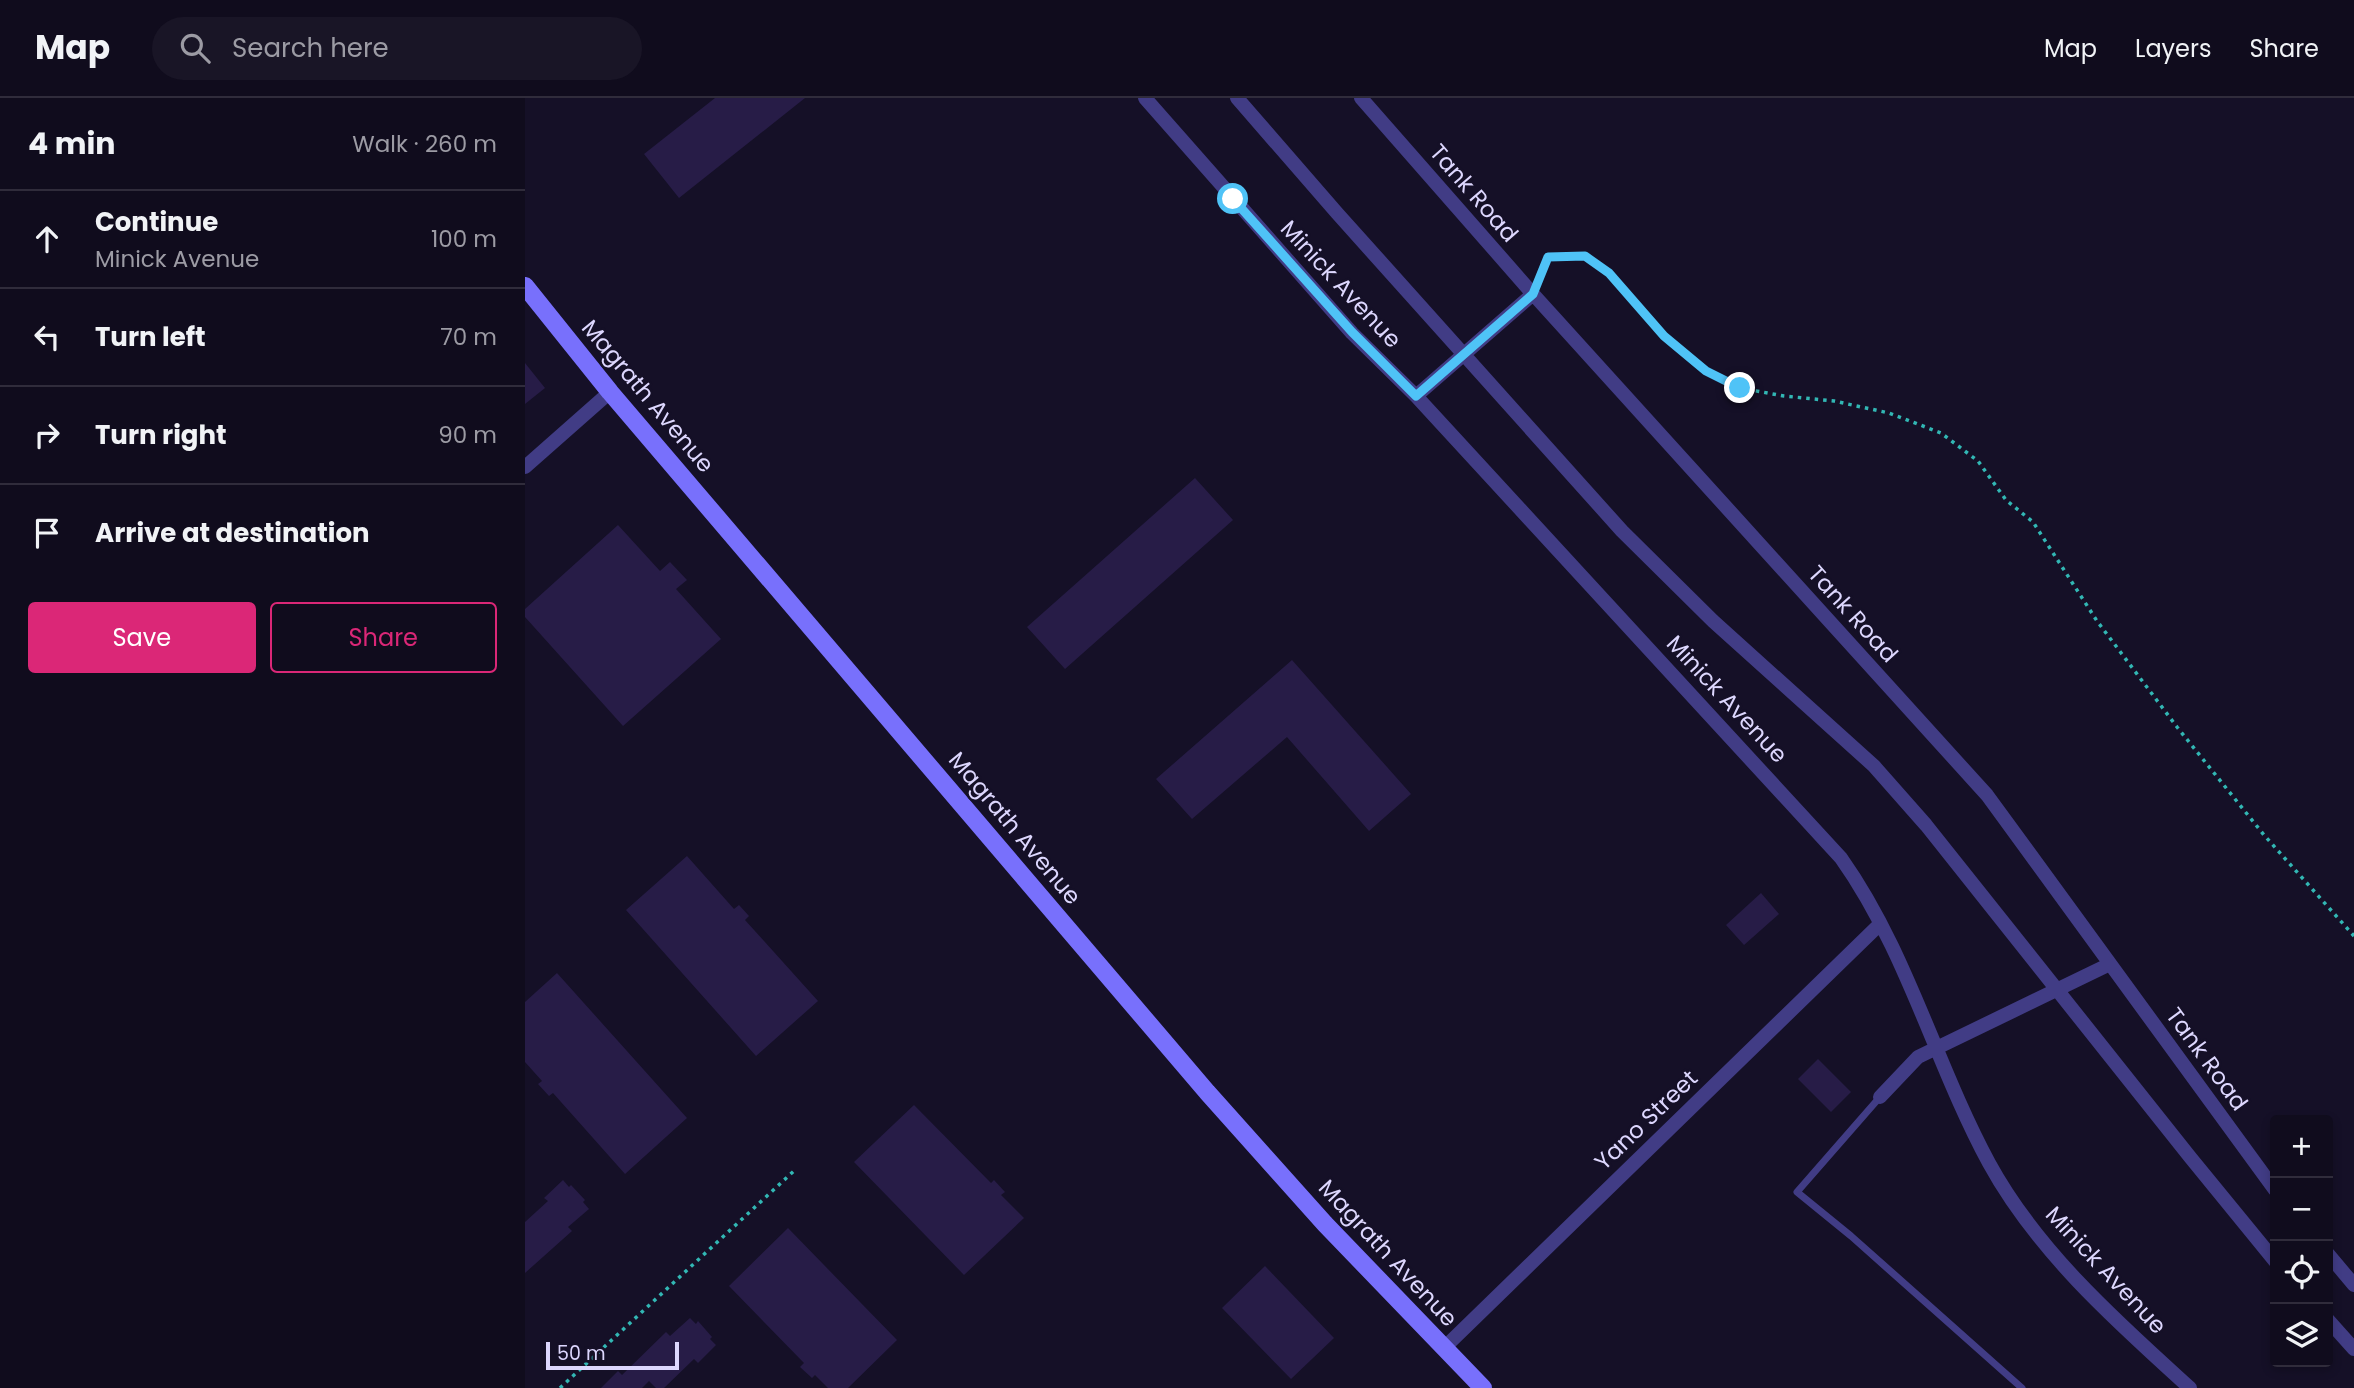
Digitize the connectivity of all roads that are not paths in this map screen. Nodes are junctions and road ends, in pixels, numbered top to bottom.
1 (1145, 98) edge
2 (1237, 98) edge
3 (1361, 98) edge
4 (525, 286) edge
5 (1533, 294) junction
6 (1465, 356) junction
7 (610, 392) junction
8 (1416, 396) junction
9 (525, 467) edge
10 (1880, 924) junction
11 (2110, 964) junction
12 (2057, 989) junction
13 (1937, 1047) junction
14 (1881, 1097) joint
15 (2270, 1183) edge
16 (2270, 1255) edge
17 (2333, 1260) edge
18 (2354, 1285) edge
19 (2333, 1326) edge
20 (1444, 1348) junction
21 (2354, 1349) edge
22 (1483, 1388) edge
23 (2022, 1388) edge
24 (2190, 1388) edge

1 - 8 street, Minick Avenue
2 - 6 street
3 - 5 street, Tank Road
4 - 7 main road, Magrath Avenue
5 - 6 street
5 - 11 street, Tank Road
6 - 8 street
6 - 12 street
7 - 9 street
7 - 20 main road, Magrath Avenue
8 - 10 street, Minick Avenue
10 - 13 street, Minick Avenue
10 - 20 street, Yano Street
11 - 12 street
11 - 15 street, Tank Road
12 - 13 street
12 - 16 street
13 - 14 street
13 - 24 street, Minick Avenue
14 - 23 lane
17 - 18 street
19 - 21 street
20 - 22 main road, Magrath Avenue

